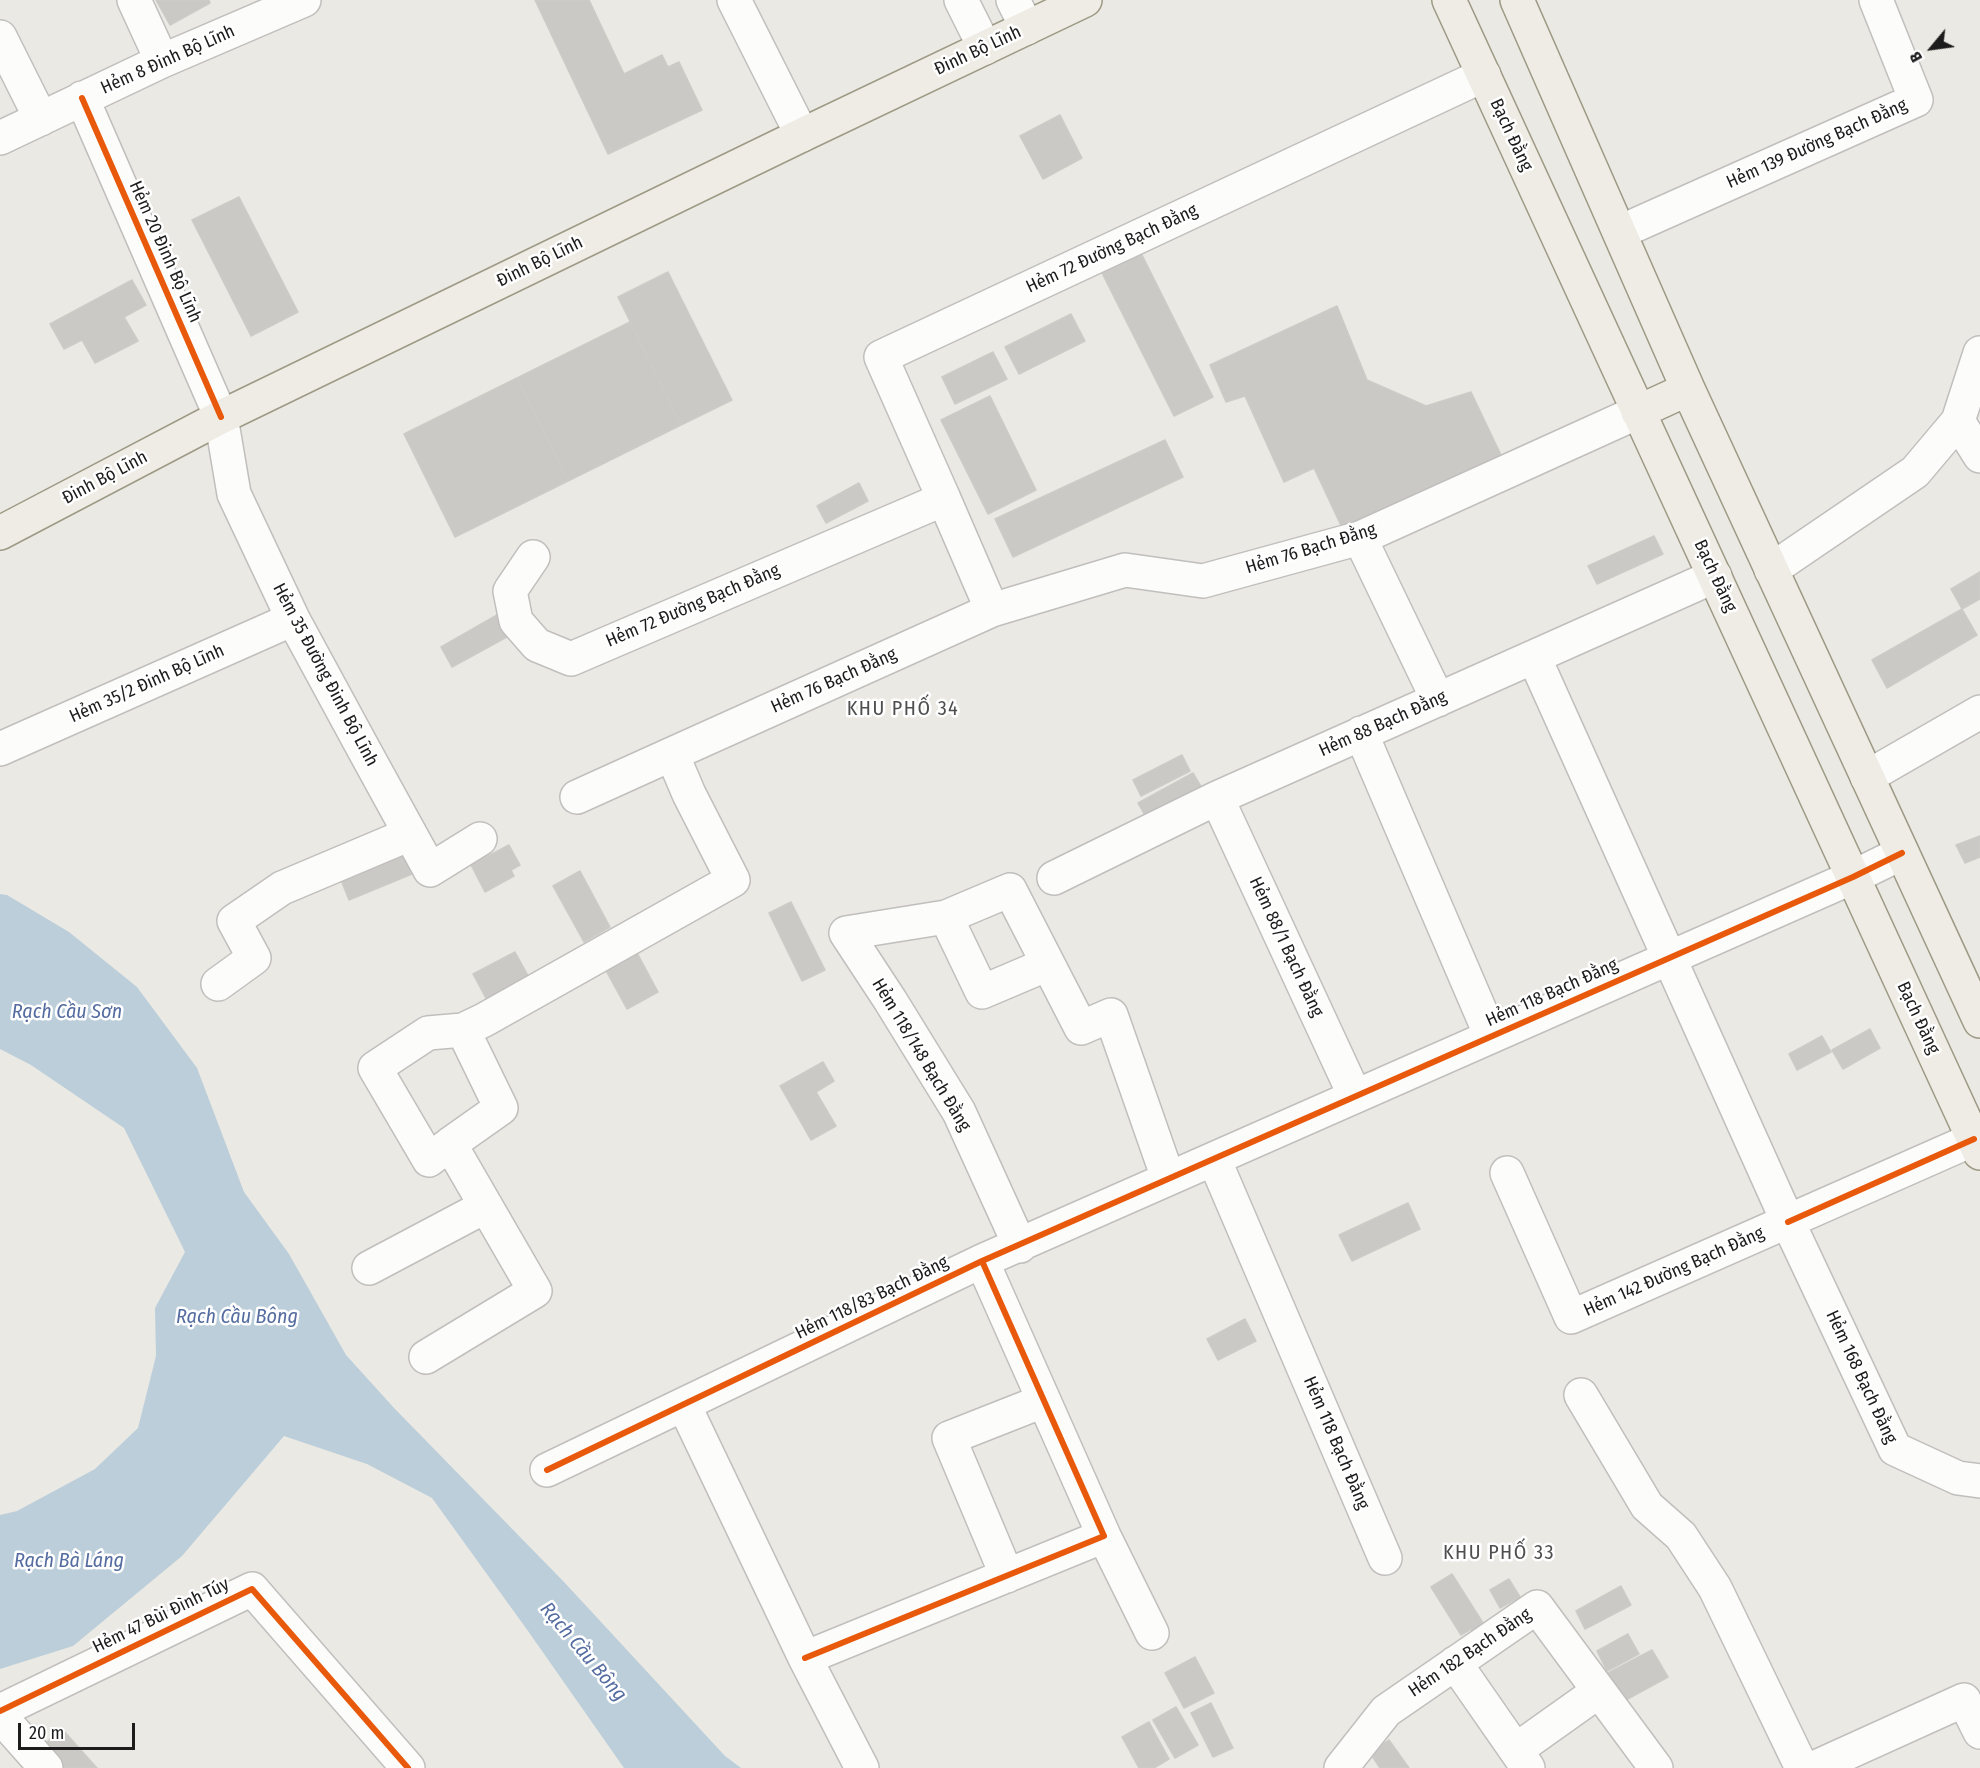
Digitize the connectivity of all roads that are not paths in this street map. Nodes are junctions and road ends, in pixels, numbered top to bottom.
1 (134, 0) edge
2 (304, 0) edge
3 (734, 0) edge
4 (962, 0) edge
5 (1085, 0) edge
6 (1449, 0) edge
7 (1517, 0) edge
8 (1876, 0) edge
9 (1020, 14) edge
10 (0, 37) edge
11 (984, 48) junction
12 (162, 61) junction
13 (1484, 75) junction
14 (82, 99) junction
15 (41, 119) junction
16 (802, 135) junction
17 (0, 138) edge
18 (1620, 232) junction
19 (1980, 353) edge
20 (1688, 389) junction
21 (1638, 412) junction
22 (221, 417) junction
23 (1958, 421) junction
24 (1980, 456) edge
25 (944, 499) junction
26 (0, 533) edge
27 (1360, 538) junction
28 (533, 558) dead end
29 (1771, 570) junction
30 (1715, 576) junction
31 (992, 610) junction
32 (293, 619) junction
33 (1534, 657) junction
34 (1438, 700) junction
35 (1980, 712) edge
36 (1361, 733) junction
37 (0, 749) edge
38 (672, 754) junction
39 (1867, 777) junction
40 (577, 796) dead end
41 (1217, 798) junction
42 (410, 834) junction
43 (480, 839) dead end
44 (1902, 854) junction
45 (1853, 877) junction
46 (1054, 878) dead end
47 (946, 917) junction
48 (1670, 957) junction
49 (1048, 964) junction
50 (218, 984) dead end
51 (1980, 1021) edge
52 (463, 1030) junction
53 (1491, 1036) junction
54 (1354, 1096) junction
55 (450, 1144) junction
56 (1977, 1146) edge
57 (1214, 1159) junction
58 (1506, 1173) dead end
59 (1168, 1178) junction
60 (486, 1206) junction
61 (1788, 1222) junction
62 (1020, 1246) junction
63 (982, 1262) junction
64 (369, 1268) dead end
65 (426, 1357) dead end
66 (1581, 1395) dead end
67 (1043, 1401) junction
68 (684, 1405) junction
69 (547, 1470) dead end
70 (1980, 1481) edge
71 (1104, 1536) junction
72 (1385, 1558) dead end
73 (1007, 1576) junction
74 (1152, 1633) dead end
75 (805, 1658) junction
76 (1455, 1663) junction
77 (1599, 1691) junction
78 (0, 1713) edge
79 (1980, 1732) edge
80 (1522, 1759) edge
81 (46, 1768) edge
82 (408, 1768) edge
83 (862, 1768) edge
84 (1341, 1768) edge
85 (1656, 1768) edge
86 (1802, 1768) edge
87 (1814, 1768) edge

1 - 12 street
2 - 12 street, Hẻm 8 Đinh Bộ Lĩnh
3 - 16 street
4 - 11 street
5 - 9 main road, Đinh Bộ Lĩnh
6 - 13 main road, Bạch Đằng
7 - 18 main road
8 - 18 street, Hẻm 139 Đường Bạch Đằng
9 - 11 main road, Đinh Bộ Lĩnh
10 - 15 street
11 - 16 main road, Đinh Bộ Lĩnh
12 - 14 street, Hẻm 8 Đinh Bộ Lĩnh
13 - 21 main road, Bạch Đằng
13 - 25 street, Hẻm 72 Đường Bạch Đằng
14 - 15 street, Hẻm 8 Đinh Bộ Lĩnh
14 - 22 street, Hẻm 20 Đinh Bộ Lĩnh
15 - 17 street, Hẻm 8 Đinh Bộ Lĩnh
16 - 22 main road, Đinh Bộ Lĩnh
18 - 20 main road
19 - 23 street
20 - 21 main road
20 - 29 main road
21 - 27 street, Hẻm 76 Bạch Đằng
21 - 30 main road, Bạch Đằng
22 - 26 main road, Đinh Bộ Lĩnh
22 - 32 street, Hẻm 35 Đường Đinh Bộ Lĩnh
23 - 24 street
23 - 29 street
25 - 28 street, Hẻm 72 Đường Bạch Đằng
25 - 31 street, Hẻm 72 Đường Bạch Đằng
27 - 31 street, Hẻm 76 Bạch Đằng
27 - 34 street
29 - 39 main road
30 - 33 street, Hẻm 88 Bạch Đằng
30 - 45 main road, Bạch Đằng
31 - 38 street, Hẻm 76 Bạch Đằng
32 - 37 street, Hẻm 35/2 Đinh Bộ Lĩnh
32 - 42 street, Hẻm 35 Đường Đinh Bộ Lĩnh
33 - 34 street, Hẻm 88 Bạch Đằng
33 - 48 street, Hẻm 168 Bạch Đằng
34 - 36 street, Hẻm 88 Bạch Đằng
35 - 39 street
36 - 41 street, Hẻm 88 Bạch Đằng
36 - 53 street
38 - 40 street, Hẻm 76 Bạch Đằng
38 - 52 street
39 - 44 main road
41 - 46 street, Hẻm 88 Bạch Đằng
41 - 54 street, Hẻm 88/1 Bạch Đằng
42 - 43 street, Hẻm 35 Đường Đinh Bộ Lĩnh
42 - 50 street
44 - 45 street, Hẻm 118 Bạch Đằng
44 - 51 main road
45 - 48 street, Hẻm 118 Bạch Đằng
45 - 56 main road, Bạch Đằng
47 - 49 street
47 - 49 street
47 - 62 street, Hẻm 118/148 Bạch Đằng
48 - 53 street, Hẻm 118 Bạch Đằng
48 - 61 street, Hẻm 168 Bạch Đằng
49 - 59 street
52 - 55 street
52 - 55 street
53 - 54 street, Hẻm 118 Bạch Đằng
54 - 57 street, Hẻm 118 Bạch Đằng
55 - 60 street
56 - 61 street, Hẻm 142 Đường Bạch Đằng
57 - 59 street, Hẻm 118/83 Bạch Đằng
57 - 72 street, Hẻm 118 Bạch Đằng
58 - 61 street, Hẻm 142 Đường Bạch Đằng
59 - 62 street, Hẻm 118/83 Bạch Đằng
60 - 64 street
60 - 65 street
61 - 70 street, Hẻm 168 Bạch Đằng
62 - 63 street, Hẻm 118/83 Bạch Đằng
63 - 67 street
63 - 68 street, Hẻm 118/83 Bạch Đằng
66 - 86 street
67 - 71 street
67 - 73 street
68 - 69 street, Hẻm 118/83 Bạch Đằng
68 - 75 street
71 - 73 street
71 - 74 street
73 - 75 street
75 - 83 street
76 - 77 street, Hẻm 182 Bạch Đằng
76 - 80 street
76 - 84 street, Hẻm 182 Bạch Đằng
77 - 80 street
77 - 85 street, Hẻm 182 Bạch Đằng
78 - 81 street
78 - 82 street, Hẻm 47 Bùi Đình Túy
79 - 87 street

